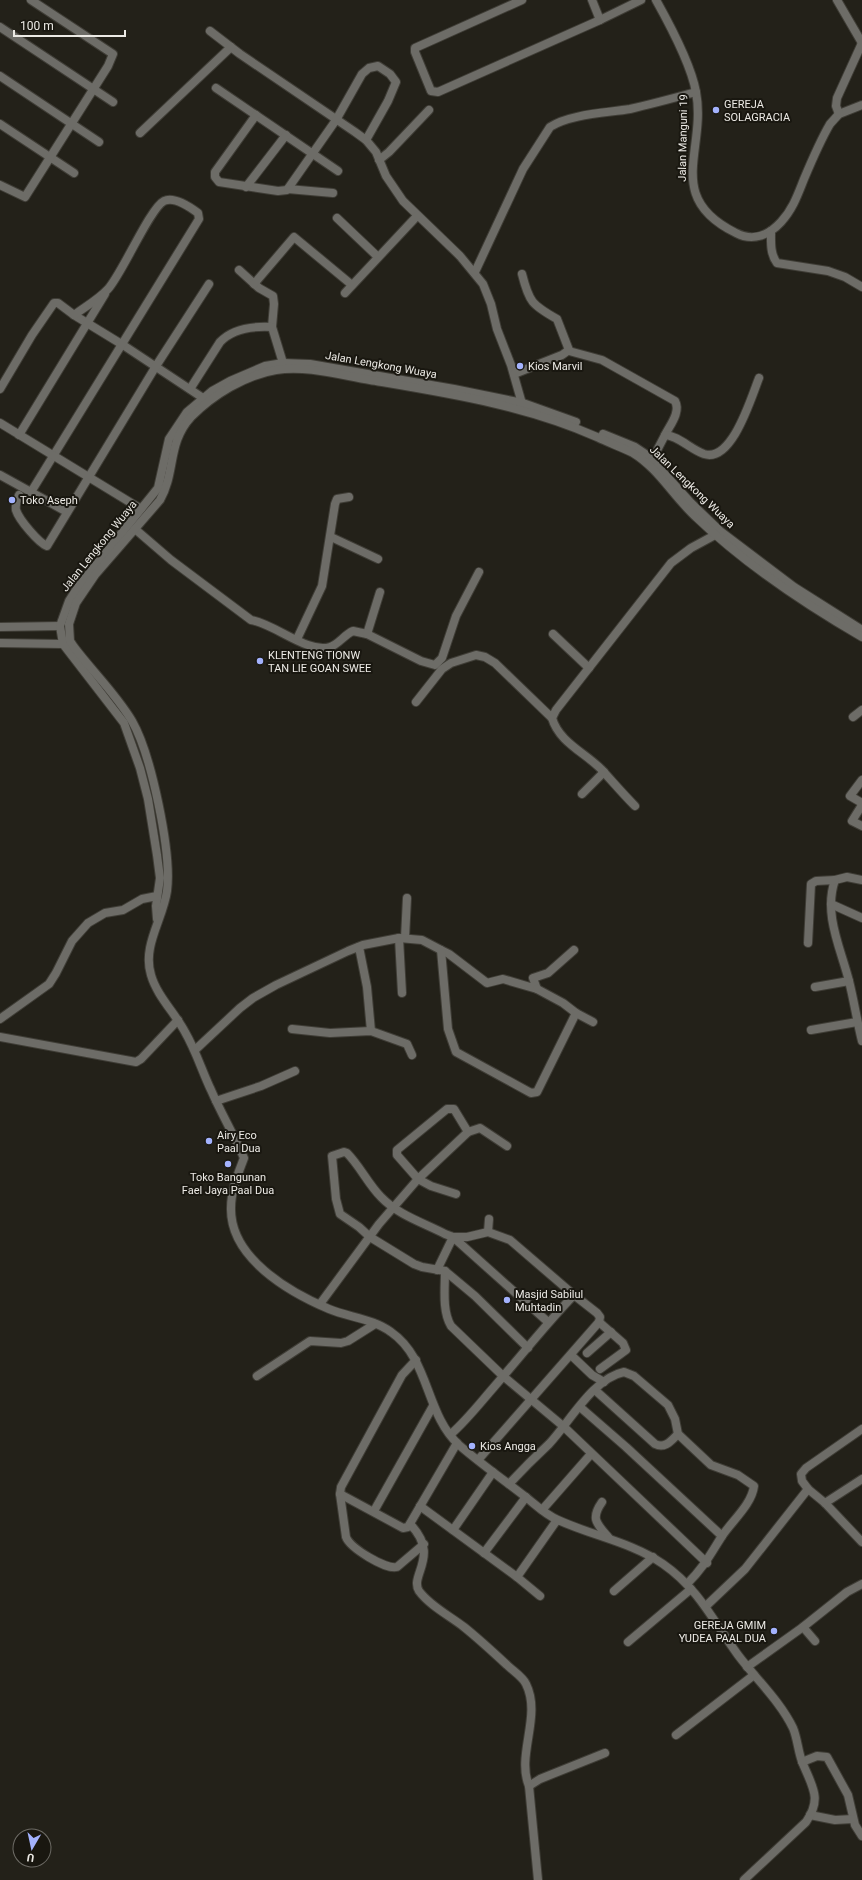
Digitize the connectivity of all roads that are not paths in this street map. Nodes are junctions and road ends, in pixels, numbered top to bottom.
1 (31, 0) edge
2 (522, 0) edge
3 (592, 0) edge
4 (641, 0) edge
5 (656, 0) edge
6 (837, 0) edge
7 (600, 20) junction
8 (0, 28) edge
9 (210, 31) dead end
10 (862, 43) edge
11 (231, 47) junction
12 (0, 76) edge
13 (94, 88) junction
14 (216, 88) dead end
15 (696, 92) junction
16 (113, 102) dead end
17 (862, 105) edge
18 (429, 110) dead end
19 (839, 114) junction
20 (256, 115) junction
21 (336, 120) junction
22 (0, 124) edge
23 (71, 124) junction
24 (140, 133) dead end
25 (286, 135) junction
26 (366, 140) junction
27 (99, 142) dead end
28 (312, 154) junction
29 (50, 159) junction
30 (379, 160) junction
31 (338, 171) dead end
32 (74, 173) dead end
33 (0, 182) edge
34 (0, 185) edge
35 (246, 187) junction
36 (288, 189) junction
37 (333, 192) dead end
38 (25, 197) junction
39 (417, 216) junction
40 (337, 218) dead end
41 (771, 231) junction
42 (378, 256) junction
43 (238, 270) dead end
44 (475, 272) junction
45 (522, 274) dead end
46 (209, 284) dead end
47 (254, 284) junction
48 (352, 285) junction
49 (862, 287) edge
50 (108, 290) junction
51 (345, 293) dead end
52 (74, 315) junction
53 (87, 324) junction
54 (272, 327) junction
55 (123, 345) junction
56 (569, 351) junction
57 (283, 363) junction
58 (156, 366) junction
59 (514, 374) junction
60 (759, 378) dead end
61 (0, 389) edge
62 (190, 389) junction
63 (205, 399) junction
64 (523, 406) junction
65 (0, 423) edge
66 (19, 435) junction
67 (665, 435) junction
68 (52, 456) junction
69 (652, 460) junction
70 (0, 475) edge
71 (88, 477) junction
72 (31, 492) junction
73 (19, 495) dead end
74 (349, 497) dead end
75 (141, 509) junction
76 (67, 512) junction
77 (135, 529) junction
78 (715, 534) junction
79 (331, 537) junction
80 (378, 559) dead end
81 (479, 572) dead end
82 (380, 592) dead end
83 (60, 626) junction
84 (0, 627) edge
85 (862, 630) edge
86 (367, 634) junction
87 (553, 634) dead end
88 (862, 638) edge
89 (297, 639) junction
90 (0, 643) edge
91 (63, 644) junction
92 (589, 668) junction
93 (416, 702) dead end
94 (862, 710) edge
95 (853, 717) dead end
96 (552, 718) junction
97 (604, 772) junction
98 (862, 780) edge
99 (582, 794) dead end
100 (862, 804) edge
101 (635, 806) dead end
102 (862, 826) edge
103 (162, 828) junction
104 (153, 830) junction
105 (835, 880) junction
106 (862, 880) edge
107 (157, 896) junction
108 (407, 898) dead end
109 (831, 904) junction
110 (862, 918) edge
111 (157, 924) junction
112 (402, 938) junction
113 (808, 943) dead end
114 (359, 947) junction
115 (440, 950) junction
116 (574, 950) dead end
117 (849, 981) junction
118 (815, 987) dead end
119 (536, 989) junction
120 (402, 993) dead end
121 (576, 1014) junction
122 (0, 1019) edge
123 (178, 1020) junction
124 (593, 1022) dead end
125 (857, 1022) junction
126 (292, 1029) dead end
127 (811, 1030) dead end
128 (371, 1031) junction
129 (0, 1037) edge
130 (862, 1041) edge
131 (195, 1050) junction
132 (412, 1055) dead end
133 (295, 1071) dead end
134 (216, 1101) junction
135 (468, 1132) junction
136 (507, 1146) dead end
137 (418, 1179) junction
138 (456, 1194) dead end
139 (393, 1208) junction
140 (489, 1219) dead end
141 (488, 1232) junction
142 (453, 1236) junction
143 (370, 1237) junction
144 (441, 1271) junction
145 (574, 1295) junction
146 (320, 1304) junction
147 (548, 1322) junction
148 (599, 1322) junction
149 (375, 1324) junction
150 (611, 1332) junction
151 (528, 1348) junction
152 (587, 1353) dead end
153 (571, 1355) junction
154 (416, 1360) junction
155 (600, 1369) dead end
156 (257, 1376) dead end
157 (503, 1376) junction
158 (604, 1382) junction
159 (595, 1390) junction
160 (531, 1400) junction
161 (433, 1406) junction
162 (580, 1407) junction
163 (562, 1426) junction
164 (862, 1430) edge
165 (451, 1434) junction
166 (678, 1434) junction
167 (457, 1443) junction
168 (590, 1454) junction
169 (478, 1460) junction
170 (493, 1472) junction
171 (862, 1478) edge
172 (509, 1484) junction
173 (808, 1489) junction
174 (340, 1494) junction
175 (526, 1497) junction
176 (602, 1502) dead end
177 (825, 1503) junction
178 (420, 1506) junction
179 (542, 1510) junction
180 (374, 1511) junction
181 (557, 1520) junction
182 (410, 1524) junction
183 (453, 1530) junction
184 (859, 1533) edge
185 (722, 1536) junction
186 (610, 1538) junction
187 (862, 1542) edge
188 (424, 1544) junction
189 (484, 1553) junction
190 (653, 1557) junction
191 (707, 1563) junction
192 (517, 1577) junction
193 (862, 1584) edge
194 (689, 1586) junction
195 (614, 1590) dead end
196 (540, 1596) dead end
197 (706, 1606) junction
198 (803, 1628) junction
199 (815, 1641) dead end
200 (628, 1642) dead end
201 (747, 1667) junction
202 (754, 1675) junction
203 (676, 1735) dead end
204 (605, 1753) dead end
205 (802, 1762) junction
206 (529, 1786) junction
207 (810, 1816) junction
208 (853, 1819) junction
209 (862, 1836) edge
210 (538, 1880) edge
211 (744, 1880) edge

1 - 13 street
2 - 7 street
3 - 7 street
4 - 7 street
5 - 15 street, Jalan Manguni 19
6 - 10 street
8 - 13 street
9 - 11 street
10 - 19 street
11 - 21 street
11 - 24 street
12 - 23 street
13 - 16 street
13 - 23 street
14 - 20 street
15 - 41 street, Jalan Manguni 19
15 - 44 street
17 - 19 street, Jalan Manguni 19
18 - 30 street
19 - 41 street, Jalan Manguni 19
20 - 25 street
20 - 35 street
21 - 26 street
21 - 26 street
21 - 28 street
22 - 29 street
23 - 27 street
23 - 29 street
25 - 28 street
25 - 35 street
26 - 30 street
28 - 31 street
28 - 36 street
29 - 32 street
29 - 38 street
30 - 39 street
33 - 38 street
34 - 38 street
35 - 36 street
36 - 37 street
39 - 42 street
39 - 44 street
40 - 42 street
41 - 49 street
42 - 48 street
43 - 47 street
44 - 59 street
45 - 56 street
46 - 58 street
47 - 48 street
47 - 54 street
48 - 51 street
50 - 52 street
50 - 53 street
50 - 55 street
52 - 53 street
52 - 61 street
53 - 55 street
53 - 66 street
54 - 57 street
54 - 62 street
55 - 58 street
55 - 68 street
56 - 59 street
56 - 67 street
57 - 63 street, Jalan Lengkong Wuaya
57 - 64 street, Jalan Lengkong Wuaya
58 - 62 street
58 - 71 street
59 - 64 street
60 - 67 street
62 - 63 street
63 - 64 street, Jalan Lengkong Wuaya
63 - 75 street, Jalan Lengkong Wuaya
63 - 77 street, Jalan Lengkong Wuaya
64 - 69 street, Jalan Lengkong Wuaya
64 - 78 street, Jalan Lengkong Wuaya
65 - 66 street
66 - 68 street
67 - 69 street
68 - 71 street
68 - 72 street
69 - 85 street, Jalan Lengkong Wuaya
70 - 72 street
71 - 75 street
71 - 76 street
72 - 76 street
73 - 76 street
74 - 79 street
75 - 83 street, Jalan Lengkong Wuaya
77 - 89 street
77 - 103 street, Jalan Lengkong Wuaya
78 - 88 street, Jalan Lengkong Wuaya
78 - 92 street
79 - 80 street
79 - 89 street
81 - 86 street
82 - 86 street
83 - 84 street
83 - 91 street, Jalan Lengkong Wuaya
86 - 89 street
87 - 92 street
90 - 91 street
91 - 104 street, Jalan Lengkong Wuaya
92 - 96 street
93 - 96 street
94 - 95 street
96 - 97 street
97 - 99 street
97 - 101 street
98 - 100 street
100 - 102 street
103 - 104 street
103 - 111 street, Jalan Lengkong Wuaya
104 - 107 street, Jalan Lengkong Wuaya
105 - 106 street
105 - 109 street
105 - 113 street
107 - 111 street, Jalan Lengkong Wuaya
107 - 122 street
108 - 112 street
109 - 110 street
109 - 117 street
111 - 123 street
112 - 114 street
112 - 115 street
112 - 120 street
114 - 128 street
114 - 131 street
115 - 119 street
115 - 121 street
116 - 119 street
117 - 118 street
117 - 125 street
119 - 121 street
121 - 124 street
123 - 129 street
123 - 131 street
125 - 127 street
125 - 130 street
126 - 128 street
128 - 132 street
131 - 134 street
133 - 134 street
134 - 146 street
135 - 136 street
135 - 137 street
135 - 137 street
137 - 138 street
137 - 139 street
139 - 142 street
139 - 143 street
139 - 143 street
140 - 141 street
141 - 142 street
141 - 145 street
142 - 144 street
142 - 147 street
143 - 144 street
143 - 146 street
144 - 151 street
144 - 157 street
145 - 147 street
145 - 148 street
146 - 149 street
147 - 151 street
148 - 150 street
148 - 153 street
149 - 154 street
149 - 156 street
150 - 152 street
150 - 155 street
151 - 157 street
153 - 158 street
153 - 160 street
154 - 161 street
154 - 174 street
157 - 160 street
157 - 165 street
158 - 159 street
158 - 166 street
159 - 162 street
159 - 166 street
160 - 163 street
160 - 169 street
161 - 165 street
161 - 180 street
162 - 163 street
162 - 185 street
163 - 168 street
163 - 172 street
164 - 173 street
165 - 167 street
166 - 185 street
167 - 169 street
167 - 178 street
168 - 179 street
168 - 191 street
169 - 170 street
170 - 172 street
170 - 183 street
171 - 177 street
172 - 175 street
173 - 177 street
173 - 197 street
174 - 180 street
174 - 188 street
175 - 179 street
175 - 189 street
176 - 186 street
177 - 184 street
178 - 182 street
178 - 183 street
179 - 181 street
180 - 182 street
181 - 186 street
181 - 192 street
182 - 188 street
183 - 189 street
184 - 187 street
185 - 191 street
186 - 190 street
188 - 206 street
189 - 192 street
190 - 194 street
190 - 195 street
191 - 194 street
192 - 196 street
193 - 198 street
194 - 197 street
194 - 200 street
197 - 201 street
198 - 199 street
198 - 201 street
201 - 202 street
202 - 203 street
202 - 205 street
204 - 206 street
205 - 207 street
205 - 208 street
206 - 210 street
207 - 208 street
207 - 211 street
208 - 209 street

